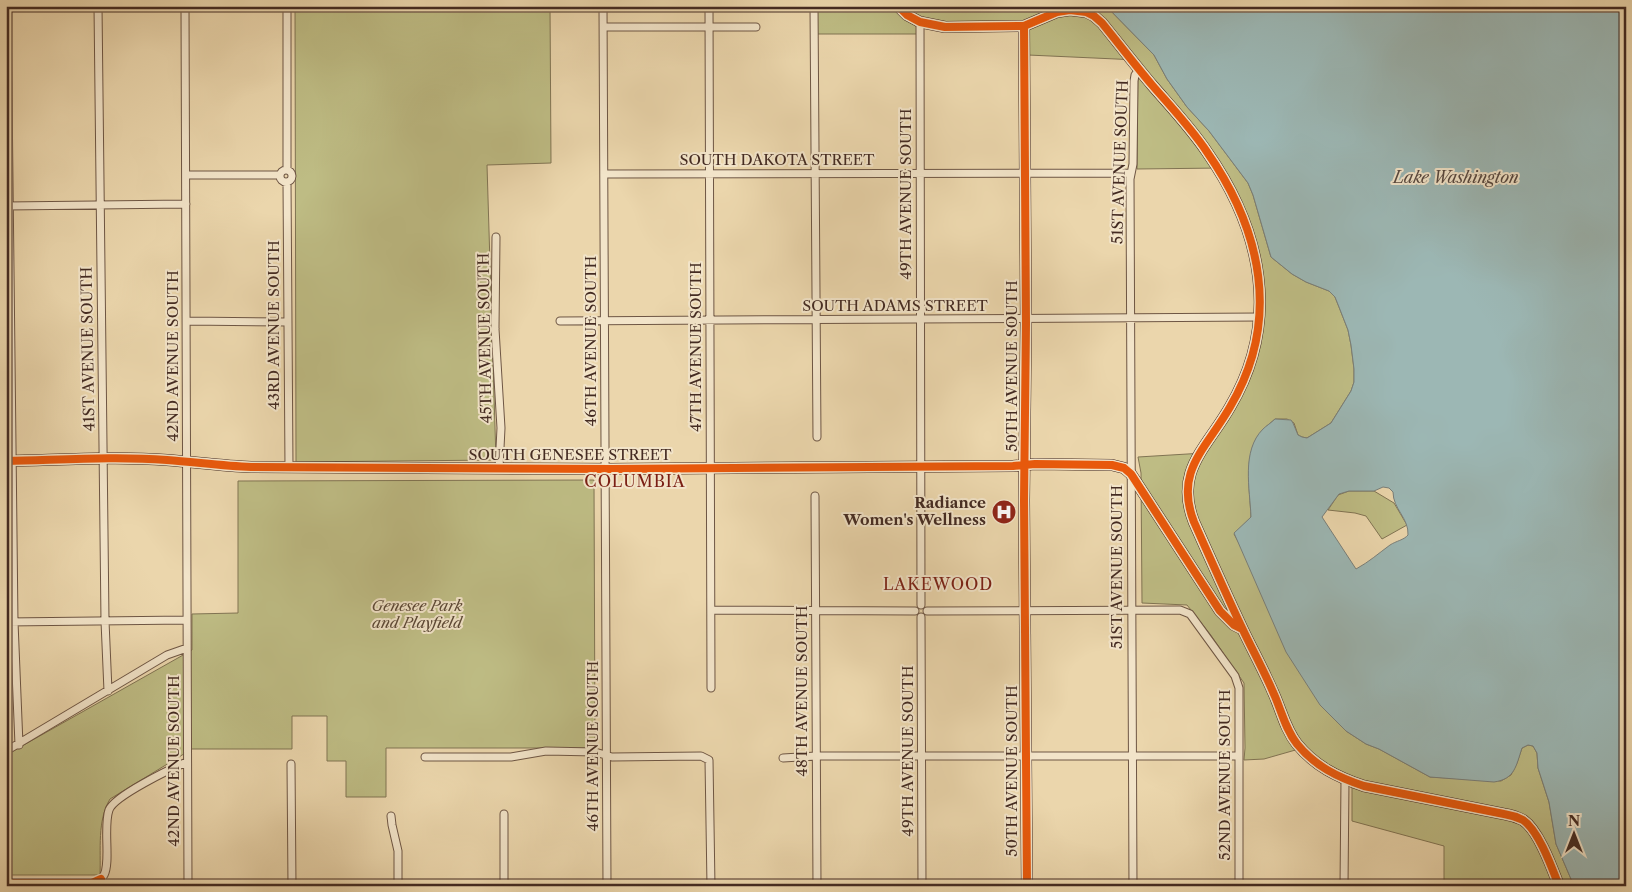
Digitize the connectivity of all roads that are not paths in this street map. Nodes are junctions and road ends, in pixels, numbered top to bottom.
1 (7, 6) edge
2 (98, 6) edge
3 (186, 6) edge
4 (287, 6) edge
5 (603, 6) edge
6 (708, 6) edge
7 (814, 6) edge
8 (898, 6) edge
9 (920, 22) junction
10 (1024, 26) junction
11 (604, 27) junction
12 (709, 27) junction
13 (756, 27) dead end
14 (1139, 70) junction
15 (286, 169) junction
16 (1025, 172) junction
17 (814, 173) junction
18 (920, 173) junction
19 (1131, 173) junction
20 (186, 174) junction
21 (604, 174) junction
22 (708, 174) junction
23 (280, 175) junction
24 (287, 182) junction
25 (100, 204) junction
26 (186, 204) junction
27 (7, 206) edge
28 (496, 237) dead end
29 (1260, 317) junction
30 (1026, 319) junction
31 (1131, 319) junction
32 (560, 320) dead end
33 (604, 320) junction
34 (710, 320) junction
35 (815, 320) junction
36 (920, 320) junction
37 (187, 321) junction
38 (288, 322) junction
39 (816, 437) dead end
40 (103, 459) junction
41 (10, 461) edge
42 (187, 462) junction
43 (1026, 466) junction
44 (289, 467) junction
45 (922, 467) junction
46 (499, 468) junction
47 (604, 469) junction
48 (710, 469) junction
49 (1131, 474) junction
50 (815, 496) dead end
51 (918, 608) junction
52 (711, 610) junction
53 (816, 610) junction
54 (1025, 610) junction
55 (1131, 610) junction
56 (927, 611) junction
57 (921, 617) junction
58 (187, 620) junction
59 (105, 621) junction
60 (10, 622) edge
61 (1242, 629) junction
62 (187, 648) junction
63 (712, 688) dead end
64 (108, 691) junction
65 (19, 744) junction
66 (6, 751) edge
67 (1026, 755) junction
68 (607, 756) junction
69 (816, 756) junction
70 (922, 756) junction
71 (1132, 756) junction
72 (1239, 756) junction
73 (425, 757) dead end
74 (784, 758) dead end
75 (187, 762) junction
76 (291, 764) dead end
77 (1345, 780) junction
78 (504, 814) dead end
79 (391, 816) dead end
80 (6, 883) edge
81 (188, 886) edge
82 (292, 886) edge
83 (398, 886) edge
84 (504, 886) edge
85 (607, 886) edge
86 (711, 886) edge
87 (817, 886) edge
88 (922, 886) edge
89 (1027, 886) edge
90 (1133, 886) edge
91 (1239, 886) edge
92 (1344, 886) edge
93 (1559, 886) edge

1 - 27 street
2 - 25 street, 41ST AVENUE SOUTH
3 - 20 street, 42ND AVENUE SOUTH
4 - 15 street
5 - 11 street, 46TH AVENUE SOUTH
6 - 12 street, 47TH AVENUE SOUTH
7 - 17 street
8 - 9 street
9 - 10 street
9 - 18 street, 49TH AVENUE SOUTH
10 - 14 street
10 - 16 street, 50TH AVENUE SOUTH
11 - 12 street
11 - 21 street, 46TH AVENUE SOUTH
12 - 13 street
12 - 22 street, 47TH AVENUE SOUTH
14 - 19 street, 51ST AVENUE SOUTH
14 - 29 street
15 - 23 street
15 - 24 street
16 - 18 street, SOUTH DAKOTA STREET
16 - 19 street, SOUTH DAKOTA STREET
16 - 30 street, 50TH AVENUE SOUTH
17 - 18 street, SOUTH DAKOTA STREET
17 - 22 street, SOUTH DAKOTA STREET
17 - 35 street
18 - 36 street, 49TH AVENUE SOUTH
19 - 31 street, 51ST AVENUE SOUTH
20 - 23 street
20 - 26 street, 42ND AVENUE SOUTH
21 - 22 street, SOUTH DAKOTA STREET
21 - 33 street, 46TH AVENUE SOUTH
22 - 34 street, 47TH AVENUE SOUTH
23 - 24 street
24 - 38 street, 43RD AVENUE SOUTH
25 - 26 street
25 - 27 street
25 - 40 street, 41ST AVENUE SOUTH
26 - 37 street, 42ND AVENUE SOUTH
27 - 41 street
28 - 46 street, 45TH AVENUE SOUTH
29 - 31 street, SOUTH ADAMS STREET
29 - 61 street
30 - 31 street, SOUTH ADAMS STREET
30 - 36 street, SOUTH ADAMS STREET
30 - 43 street, 50TH AVENUE SOUTH
31 - 49 street, 51ST AVENUE SOUTH
32 - 33 street, SOUTH ADAMS STREET
33 - 34 street, SOUTH ADAMS STREET
33 - 47 street, 46TH AVENUE SOUTH
34 - 35 street, SOUTH ADAMS STREET
34 - 48 street, 47TH AVENUE SOUTH
35 - 36 street, SOUTH ADAMS STREET
35 - 39 street
36 - 45 street, 49TH AVENUE SOUTH
37 - 38 street
37 - 42 street, 42ND AVENUE SOUTH
38 - 44 street, 43RD AVENUE SOUTH
40 - 41 street, SOUTH GENESEE STREET
40 - 42 street, SOUTH GENESEE STREET
40 - 59 street, 41ST AVENUE SOUTH
41 - 60 street
42 - 44 street, SOUTH GENESEE STREET
42 - 58 street, 42ND AVENUE SOUTH
43 - 45 street, SOUTH GENESEE STREET
43 - 49 street, SOUTH GENESEE STREET
43 - 54 street, 50TH AVENUE SOUTH
44 - 46 street, SOUTH GENESEE STREET
45 - 48 street, SOUTH GENESEE STREET
45 - 51 street, 49TH AVENUE SOUTH
46 - 47 street, SOUTH GENESEE STREET
47 - 48 street, SOUTH GENESEE STREET
47 - 68 street, 46TH AVENUE SOUTH
48 - 52 street, 47TH AVENUE SOUTH
49 - 55 street, 51ST AVENUE SOUTH
49 - 61 street
50 - 53 street, 48TH AVENUE SOUTH
51 - 53 street
51 - 56 street
51 - 57 street
52 - 53 street
52 - 63 street, 47TH AVENUE SOUTH
53 - 69 street, 48TH AVENUE SOUTH
54 - 55 street
54 - 56 street
54 - 67 street, 50TH AVENUE SOUTH
55 - 71 street, 51ST AVENUE SOUTH
55 - 72 street, 52ND AVENUE SOUTH
56 - 57 street
57 - 70 street, 49TH AVENUE SOUTH
58 - 59 street
58 - 62 street, 42ND AVENUE SOUTH
59 - 60 street
59 - 64 street, 41ST AVENUE SOUTH
60 - 65 street
61 - 77 street
62 - 64 street
62 - 75 street, 42ND AVENUE SOUTH
64 - 65 street
65 - 66 street
67 - 70 street
67 - 71 street
67 - 89 street, 50TH AVENUE SOUTH
68 - 73 street
68 - 85 street, 46TH AVENUE SOUTH
68 - 86 street
69 - 70 street
69 - 74 street
69 - 87 street, 48TH AVENUE SOUTH
70 - 88 street, 49TH AVENUE SOUTH
71 - 72 street
71 - 90 street, 51ST AVENUE SOUTH
72 - 91 street, 52ND AVENUE SOUTH
75 - 80 street
75 - 81 street, 42ND AVENUE SOUTH
76 - 82 street
77 - 92 street
77 - 93 street
78 - 84 street
79 - 83 street

